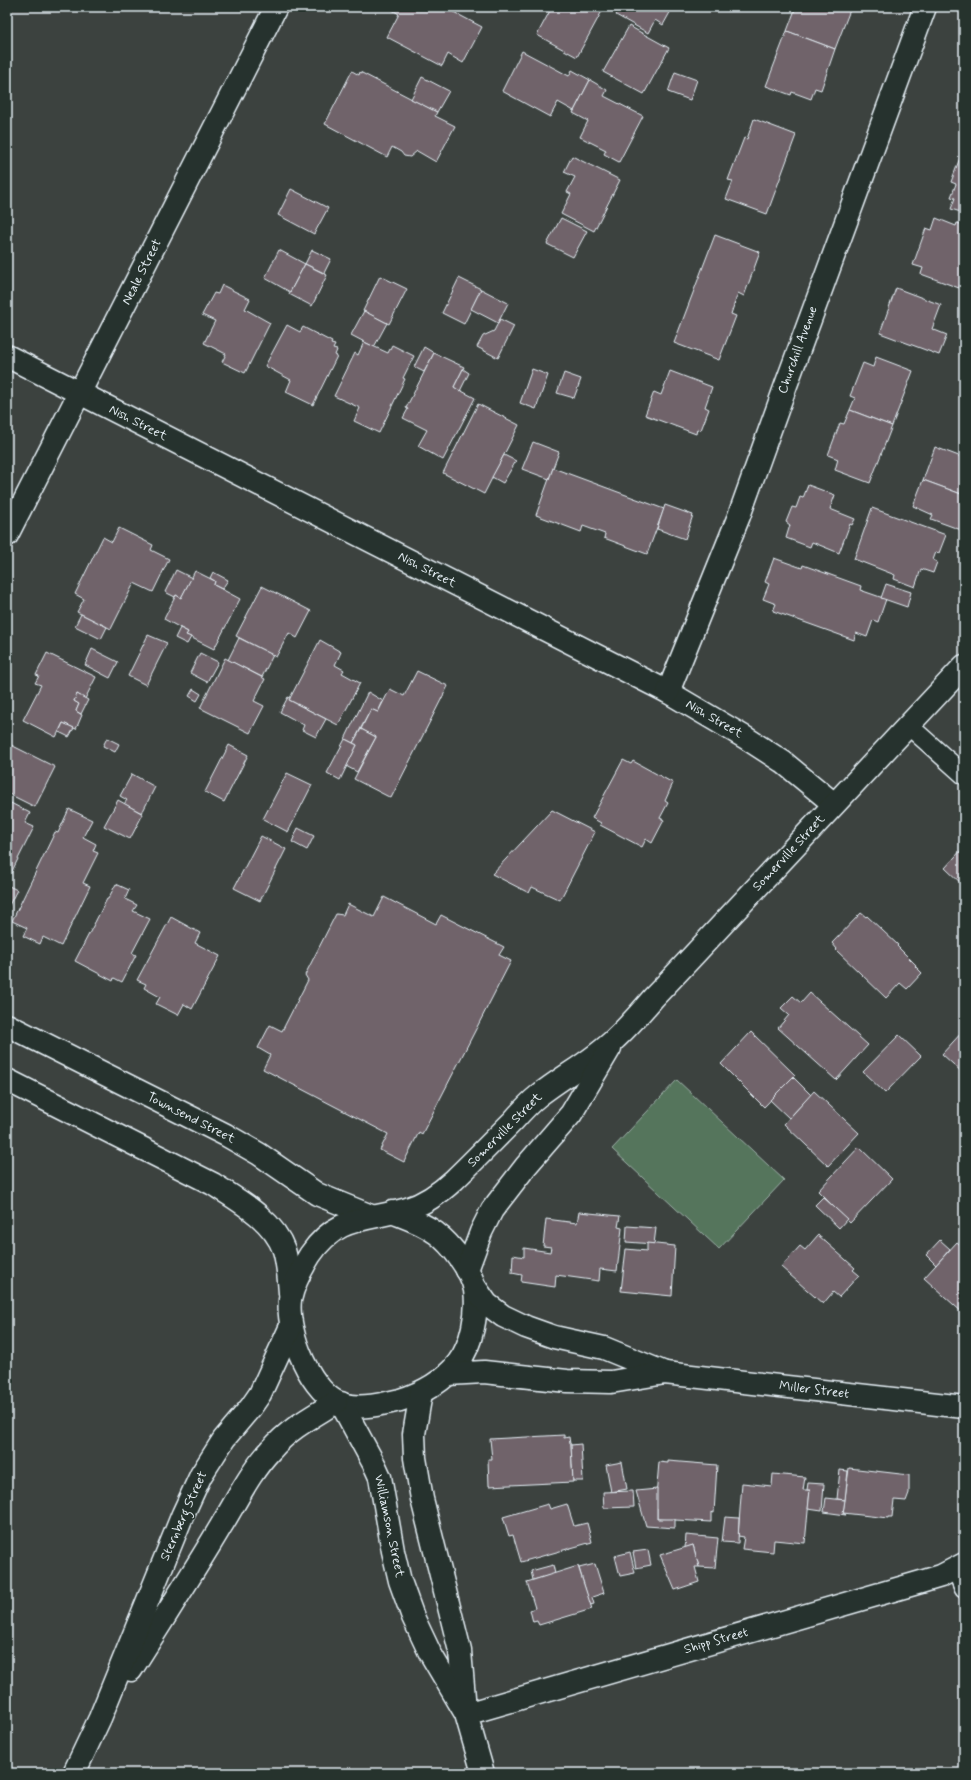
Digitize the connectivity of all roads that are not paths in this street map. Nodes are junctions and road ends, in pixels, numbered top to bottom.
1 (276, 7) edge
2 (925, 7) edge
3 (7, 356) edge
4 (79, 393) junction
5 (7, 535) edge
6 (964, 666) edge
7 (668, 692) junction
8 (908, 725) junction
9 (964, 775) edge
10 (834, 804) junction
11 (7, 1025) edge
12 (614, 1040) junction
13 (7, 1080) edge
14 (382, 1214) junction
15 (471, 1279) junction
16 (290, 1298) junction
17 (291, 1326) junction
18 (665, 1373) junction
19 (448, 1374) junction
20 (421, 1392) junction
21 (339, 1402) junction
22 (964, 1407) edge
23 (960, 1567) edge
24 (964, 1589) edge
25 (466, 1714) junction
26 (100, 1718) junction
27 (74, 1773) edge
28 (483, 1773) edge

1 - 4 street, Neale Street
2 - 7 street, Churchill Avenue
3 - 4 street, Nish Street
4 - 5 street, Neale Street
4 - 7 street, Nish Street
6 - 8 street, Somerville Street
7 - 10 street, Nish Street
8 - 9 lane
8 - 10 street, Somerville Street
10 - 12 street, Somerville Street
11 - 14 street, Townsend Street
12 - 14 street, Somerville Street
12 - 15 street, Somerville Street
13 - 16 street
14 - 15 street, Townsend Street
14 - 16 street, Somerville Street
15 - 18 street, Miller Street
15 - 19 street, Somerville Street
16 - 17 street
17 - 21 street, Williamson Street
17 - 26 street, Sternberg Street
18 - 19 street, Miller Street
18 - 22 street, Miller Street
19 - 20 street, Somerville Street
20 - 21 street, Somerville Street
20 - 25 street, Williamson Street
21 - 25 street, Williamson Street
21 - 26 street, Sternberg Street
23 - 24 lane
23 - 25 street, Shipp Street
25 - 28 street, Williamson Street
26 - 27 street, Sternberg Street

